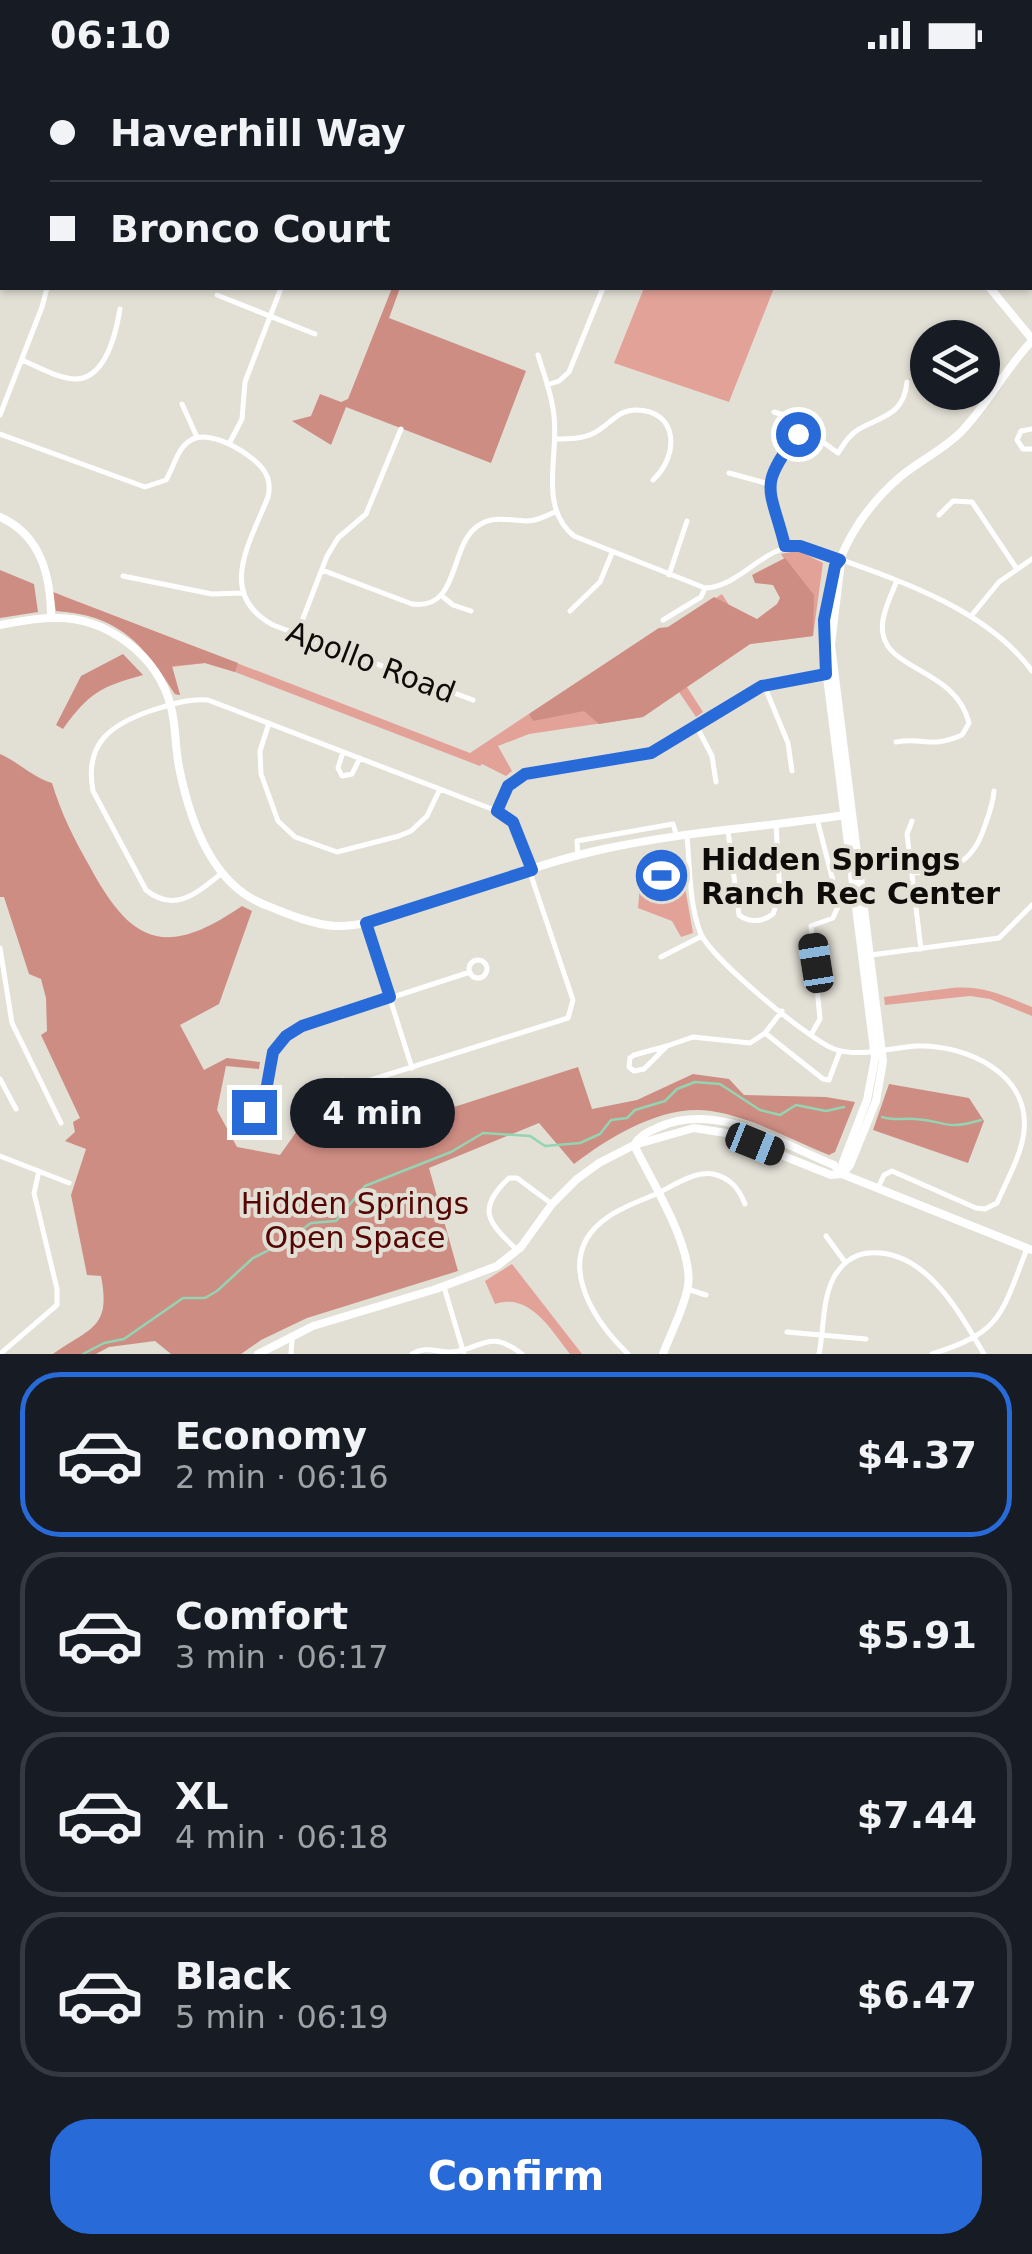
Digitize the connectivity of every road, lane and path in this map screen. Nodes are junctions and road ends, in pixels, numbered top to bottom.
1 (46, 290) edge
2 (280, 290) edge
3 (601, 290) edge
4 (992, 290) edge
5 (216, 295) dead end
6 (120, 309) dead end
7 (270, 316) junction
8 (316, 334) dead end
9 (1032, 340) edge
10 (538, 354) dead end
11 (22, 360) junction
12 (906, 382) dead end
13 (547, 386) junction
14 (182, 404) dead end
15 (774, 412) dead end
16 (0, 415) edge
17 (802, 427) junction
18 (1032, 429) edge
19 (401, 430) dead end
20 (0, 434) edge
21 (197, 437) junction
22 (555, 439) junction
23 (229, 444) junction
24 (1032, 450) edge
25 (729, 473) dead end
26 (654, 480) dead end
27 (768, 484) junction
28 (556, 512) junction
29 (939, 514) dead end
30 (0, 517) edge
31 (687, 521) dead end
32 (785, 546) junction
33 (612, 553) junction
34 (1032, 559) edge
35 (840, 560) junction
36 (1017, 569) junction
37 (322, 570) junction
38 (669, 575) junction
39 (123, 576) dead end
40 (896, 582) junction
41 (704, 588) junction
42 (242, 593) junction
43 (442, 596) junction
44 (471, 611) dead end
45 (570, 611) dead end
46 (972, 615) junction
47 (51, 618) junction
48 (663, 620) dead end
49 (0, 626) edge
50 (297, 634) junction
51 (1029, 660) edge
52 (1032, 670) edge
53 (826, 674) junction
54 (764, 685) junction
55 (473, 700) dead end
56 (171, 705) junction
57 (269, 723) junction
58 (697, 726) junction
59 (896, 742) dead end
60 (343, 752) junction
61 (360, 758) junction
62 (792, 771) dead end
63 (716, 782) dead end
64 (440, 789) junction
65 (994, 791) dead end
66 (497, 811) junction
67 (848, 815) junction
68 (817, 819) junction
69 (912, 821) dead end
70 (776, 824) junction
71 (728, 830) junction
72 (682, 836) junction
73 (579, 857) junction
74 (532, 870) junction
75 (912, 873) junction
76 (222, 874) junction
77 (1032, 905) edge
78 (366, 923) junction
79 (702, 936) junction
80 (0, 948) edge
81 (921, 949) junction
82 (868, 956) junction
83 (662, 957) dead end
84 (470, 972) dead end
85 (390, 997) junction
86 (782, 1011) junction
87 (12, 1023) junction
88 (1, 1025) edge
89 (765, 1033) junction
90 (811, 1035) junction
91 (667, 1046) junction
92 (840, 1051) junction
93 (879, 1051) junction
94 (412, 1068) junction
95 (0, 1080) edge
96 (358, 1084) dead end
97 (264, 1102) dead end
98 (16, 1109) dead end
99 (61, 1123) dead end
100 (634, 1145) junction
101 (0, 1156) edge
102 (39, 1171) junction
103 (842, 1174) junction
104 (70, 1183) dead end
105 (878, 1188) junction
106 (657, 1194) junction
107 (552, 1204) junction
108 (745, 1204) dead end
109 (826, 1236) dead end
110 (1030, 1249) edge
111 (517, 1250) junction
112 (845, 1262) junction
113 (444, 1287) junction
114 (687, 1290) junction
115 (706, 1295) dead end
116 (787, 1332) dead end
117 (823, 1335) junction
118 (292, 1336) junction
119 (866, 1339) dead end
120 (975, 1339) junction
121 (463, 1351) edge
122 (0, 1354) edge
123 (258, 1354) edge
124 (291, 1354) edge
125 (412, 1354) edge
126 (522, 1354) edge
127 (628, 1354) edge
128 (663, 1354) edge
129 (819, 1354) edge
130 (932, 1354) edge
131 (984, 1354) edge

1 - 11 street
2 - 7 street
3 - 13 street
4 - 9 main road
5 - 7 street
6 - 11 street
7 - 8 street
7 - 23 street
9 - 35 main road
10 - 13 street
11 - 16 street
12 - 17 street
13 - 22 street
14 - 21 street
15 - 17 street
17 - 27 street
18 - 24 street
19 - 37 street
20 - 21 street
21 - 23 street
22 - 26 street
22 - 28 street
23 - 42 street
25 - 27 street
27 - 32 street
28 - 33 street
28 - 43 street
29 - 36 street
30 - 47 main road
31 - 38 street
32 - 35 street
32 - 41 street
33 - 38 street
33 - 45 street
34 - 36 street
35 - 40 street
35 - 53 main road
35 - 67 main road
36 - 46 street
37 - 43 street
37 - 50 street
38 - 41 street
39 - 42 street
40 - 46 street
40 - 59 street
41 - 48 street
42 - 50 street, Apollo Road
43 - 44 street
46 - 51 street
47 - 49 main road
47 - 56 main road
50 - 55 street, Apollo Road
51 - 52 street
53 - 54 street
53 - 67 main road
54 - 58 street
54 - 62 street
56 - 57 street
56 - 76 main road
56 - 76 street
57 - 60 street
57 - 64 street
58 - 63 street
58 - 66 street
60 - 61 street
60 - 61 street
61 - 64 street
64 - 66 street
65 - 75 street
66 - 74 street
67 - 68 main road
67 - 82 main road
68 - 70 main road
68 - 90 street
69 - 75 street
70 - 71 main road
70 - 71 street
71 - 72 main road
72 - 73 main road
72 - 73 street
72 - 79 street
73 - 74 main road
74 - 78 main road
74 - 94 street
75 - 81 street
76 - 78 main road
77 - 81 street
78 - 85 street
79 - 83 street
79 - 86 street
80 - 87 street
81 - 82 street
82 - 93 main road
84 - 85 street
85 - 94 street
85 - 97 street
86 - 89 street
86 - 90 street
87 - 88 street
87 - 99 street
89 - 91 street
89 - 92 street
90 - 92 street
91 - 91 street
92 - 93 street
93 - 103 main road
93 - 105 street
94 - 96 street
95 - 98 street
100 - 103 main road
100 - 103 main road
100 - 106 main road
100 - 107 main road
101 - 102 street
102 - 104 street
102 - 122 street
103 - 105 main road
105 - 110 main road
106 - 108 street
106 - 114 main road
106 - 127 street
107 - 111 main road
107 - 111 street
109 - 112 street
110 - 120 street
111 - 113 main road
112 - 117 street
112 - 120 street
113 - 118 main road
113 - 121 street
114 - 115 street
114 - 128 main road
116 - 117 street
117 - 119 street
117 - 129 street
118 - 123 main road
118 - 124 street
120 - 130 street
120 - 131 street
121 - 125 street
121 - 126 street

